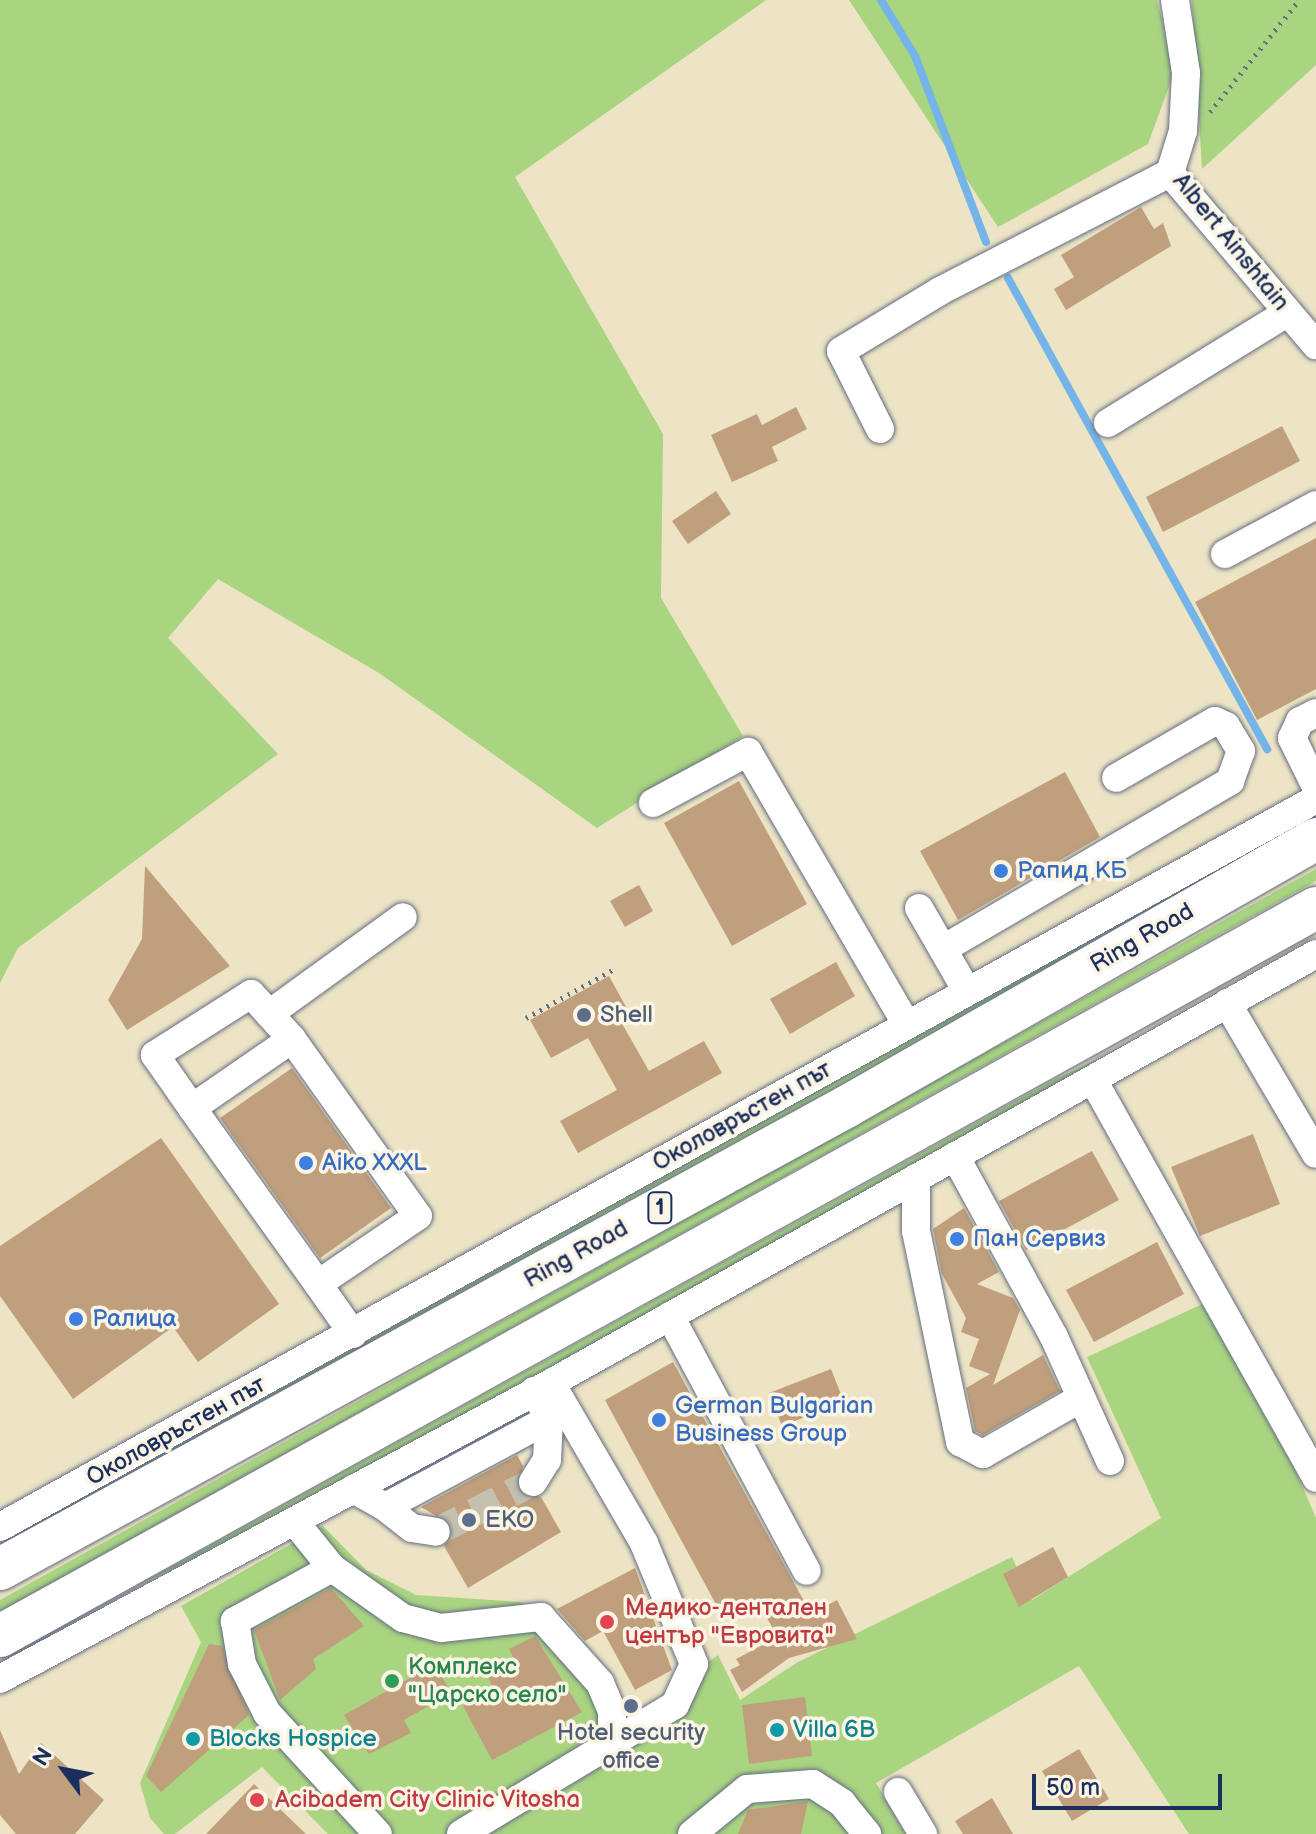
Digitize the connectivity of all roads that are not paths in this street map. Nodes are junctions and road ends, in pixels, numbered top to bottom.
1 (1175, 0) edge
2 (1170, 173) junction
3 (1287, 313) junction
4 (1313, 336) edge
5 (1108, 423) dead end
6 (880, 429) dead end
7 (1316, 505) edge
8 (1225, 554) dead end
9 (1316, 713) edge
10 (1116, 778) dead end
11 (1316, 787) edge
12 (1316, 799) edge
13 (653, 803) dead end
14 (1316, 839) edge
15 (919, 908) dead end
16 (1316, 908) edge
17 (403, 917) dead end
18 (943, 949) junction
19 (1316, 954) edge
20 (967, 991) junction
21 (1227, 1003) junction
22 (269, 1014) junction
23 (906, 1024) junction
24 (292, 1039) junction
25 (1093, 1080) junction
26 (192, 1108) junction
27 (1316, 1154) edge
28 (955, 1156) junction
29 (916, 1178) junction
30 (318, 1284) junction
31 (670, 1316) junction
32 (353, 1334) junction
33 (542, 1387) junction
34 (1081, 1398) junction
35 (549, 1419) junction
36 (1110, 1461) dead end
37 (1316, 1478) edge
38 (533, 1482) tunnel mouth
39 (353, 1489) junction
40 (385, 1507) junction
41 (294, 1521) junction
42 (0, 1527) edge
43 (436, 1532) dead end
44 (332, 1568) junction
45 (0, 1569) edge
46 (807, 1571) dead end
47 (0, 1636) edge
48 (0, 1679) edge
49 (612, 1747) junction
50 (898, 1792) dead end
51 (378, 1834) edge
52 (461, 1834) edge
53 (692, 1834) edge
54 (867, 1834) edge
55 (923, 1834) edge

1 - 2 street, Albert Ainshtain
2 - 3 street, Albert Ainshtain
2 - 6 street
3 - 4 street, Albert Ainshtain
3 - 5 street
7 - 8 street
9 - 11 street
10 - 18 street
12 - 20 street, Околовръстен път
13 - 23 street
14 - 45 highway, Ring Road / 1
15 - 18 street
16 - 47 highway, 1
17 - 22 street
18 - 20 street
19 - 21 street
20 - 23 street, Околовръстен път
21 - 25 street
21 - 27 street
22 - 24 street
22 - 26 street
23 - 32 street, Околовръстен път
24 - 26 street
24 - 30 street
25 - 28 street
25 - 37 street
26 - 30 street
28 - 29 street
28 - 34 street
29 - 31 street
29 - 34 street
30 - 32 street
31 - 33 street
31 - 46 street
32 - 42 street, Околовръстен път
33 - 35 street
33 - 39 street
33 - 49 street
34 - 36 street
35 - 38 street
35 - 40 street
39 - 40 street
39 - 41 street
40 - 43 street
41 - 44 street
41 - 48 street
44 - 49 street
44 - 51 street
49 - 52 street
50 - 55 street
53 - 54 street

